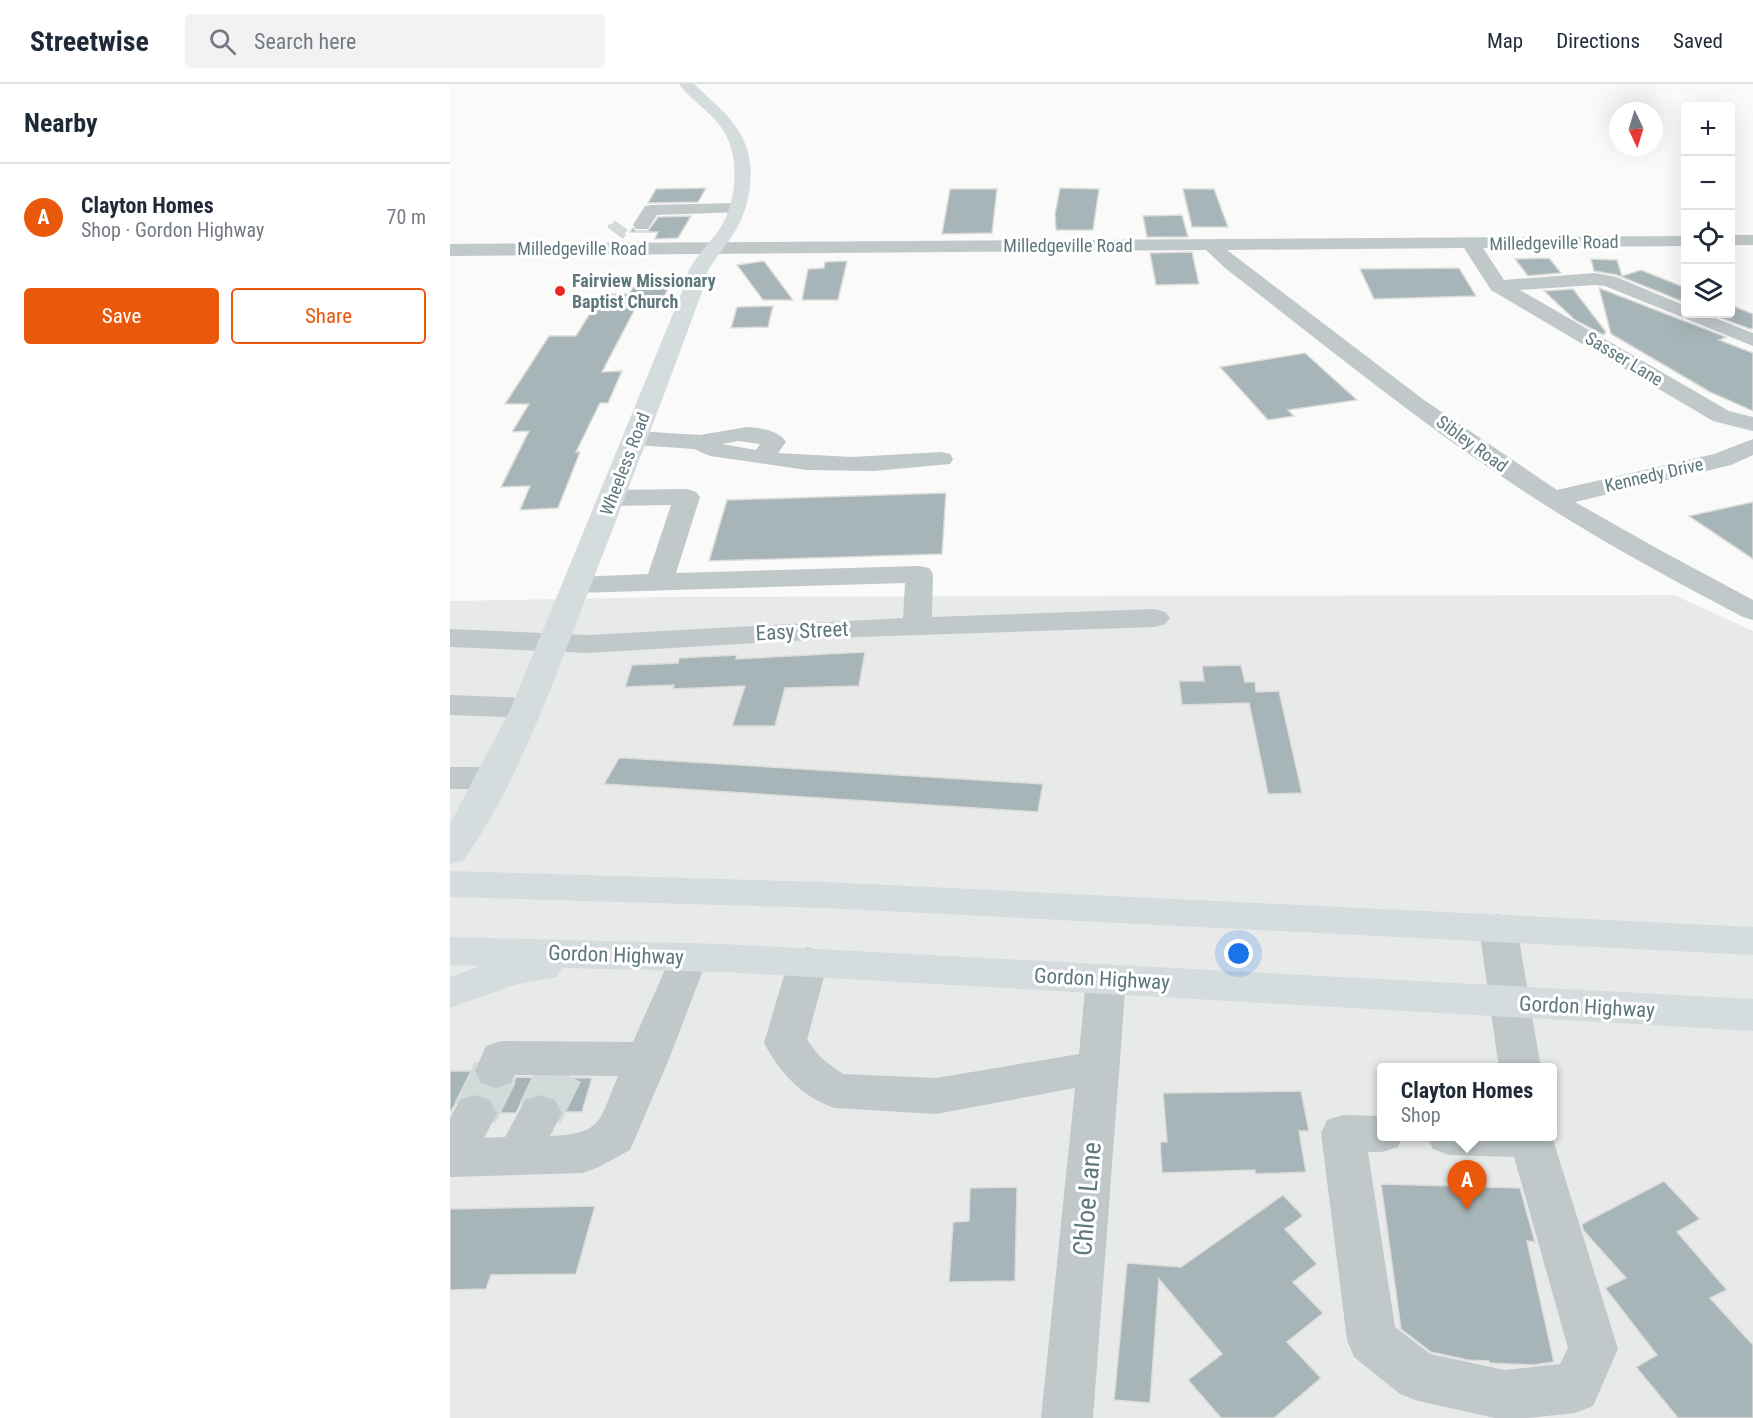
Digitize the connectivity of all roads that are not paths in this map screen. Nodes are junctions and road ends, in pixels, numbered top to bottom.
1 (686, 84) edge
2 (738, 201) junction
3 (632, 230) junction
4 (1735, 240) edge
5 (1753, 240) edge
6 (1681, 241) edge
7 (1470, 243) junction
8 (1211, 245) junction
9 (713, 248) junction
10 (450, 250) edge
11 (1498, 286) junction
12 (1681, 311) edge
13 (1699, 318) edge
14 (1753, 340) edge
15 (1753, 424) edge
16 (636, 438) junction
17 (1753, 446) edge
18 (941, 459) dead end
19 (612, 498) junction
20 (1553, 499) junction
21 (659, 582) junction
22 (577, 585) junction
23 (1753, 611) edge
24 (1155, 618) dead end
25 (916, 626) junction
26 (450, 638) edge
27 (554, 641) junction
28 (450, 705) edge
29 (526, 708) junction
30 (450, 778) edge
31 (493, 778) junction
32 (450, 852) edge
33 (450, 884) edge
34 (1498, 928) junction
35 (1753, 941) edge
36 (450, 951) edge
37 (626, 955) junction
38 (689, 957) junction
39 (808, 962) junction
40 (1106, 979) junction
41 (450, 993) edge
42 (1510, 1003) junction
43 (1753, 1015) edge
44 (648, 1059) junction
45 (1519, 1063) edge
46 (1098, 1067) junction
47 (496, 1071) tunnel mouth
48 (475, 1113) tunnel mouth
49 (540, 1113) tunnel mouth
50 (1377, 1134) edge
51 (1532, 1141) edge
52 (518, 1156) junction
53 (450, 1158) edge
54 (1067, 1418) edge

1 - 2 main road, Wheeless Road
2 - 3 street
2 - 9 main road, Wheeless Road
3 - 9 street, Milledgeville Road
3 - 10 street, Milledgeville Road
4 - 5 street
6 - 7 street, Milledgeville Road
7 - 8 street, Milledgeville Road
7 - 11 street, Sasser Lane
8 - 9 street, Milledgeville Road
8 - 20 street, Sibley Road
9 - 16 main road, Wheeless Road
11 - 12 street
11 - 15 street, Sasser Lane
13 - 14 street
16 - 18 street
16 - 19 main road, Wheeless Road
17 - 20 street, Kennedy Drive
19 - 21 street
19 - 22 main road, Wheeless Road
20 - 23 street, Sibley Road
21 - 22 street
21 - 25 street
22 - 27 main road, Wheeless Road
24 - 25 street, Easy Street
25 - 27 street, Easy Street
26 - 27 street, Easy Street
27 - 29 main road, Wheeless Road
28 - 29 street
29 - 31 main road, Wheeless Road
30 - 31 street
31 - 32 main road, Wheeless Road
33 - 34 main road
34 - 35 main road
34 - 42 street
36 - 37 main road, Gordon Highway
37 - 38 main road, Gordon Highway
37 - 41 main road
38 - 39 main road, Gordon Highway
38 - 44 street
39 - 40 main road, Gordon Highway
39 - 46 street
40 - 42 main road, Gordon Highway
40 - 46 street, Chloe Lane
42 - 43 main road, Gordon Highway
42 - 45 street
44 - 47 street
44 - 52 street
46 - 54 street, Chloe Lane
48 - 53 street
49 - 52 street
50 - 51 street
52 - 53 street

